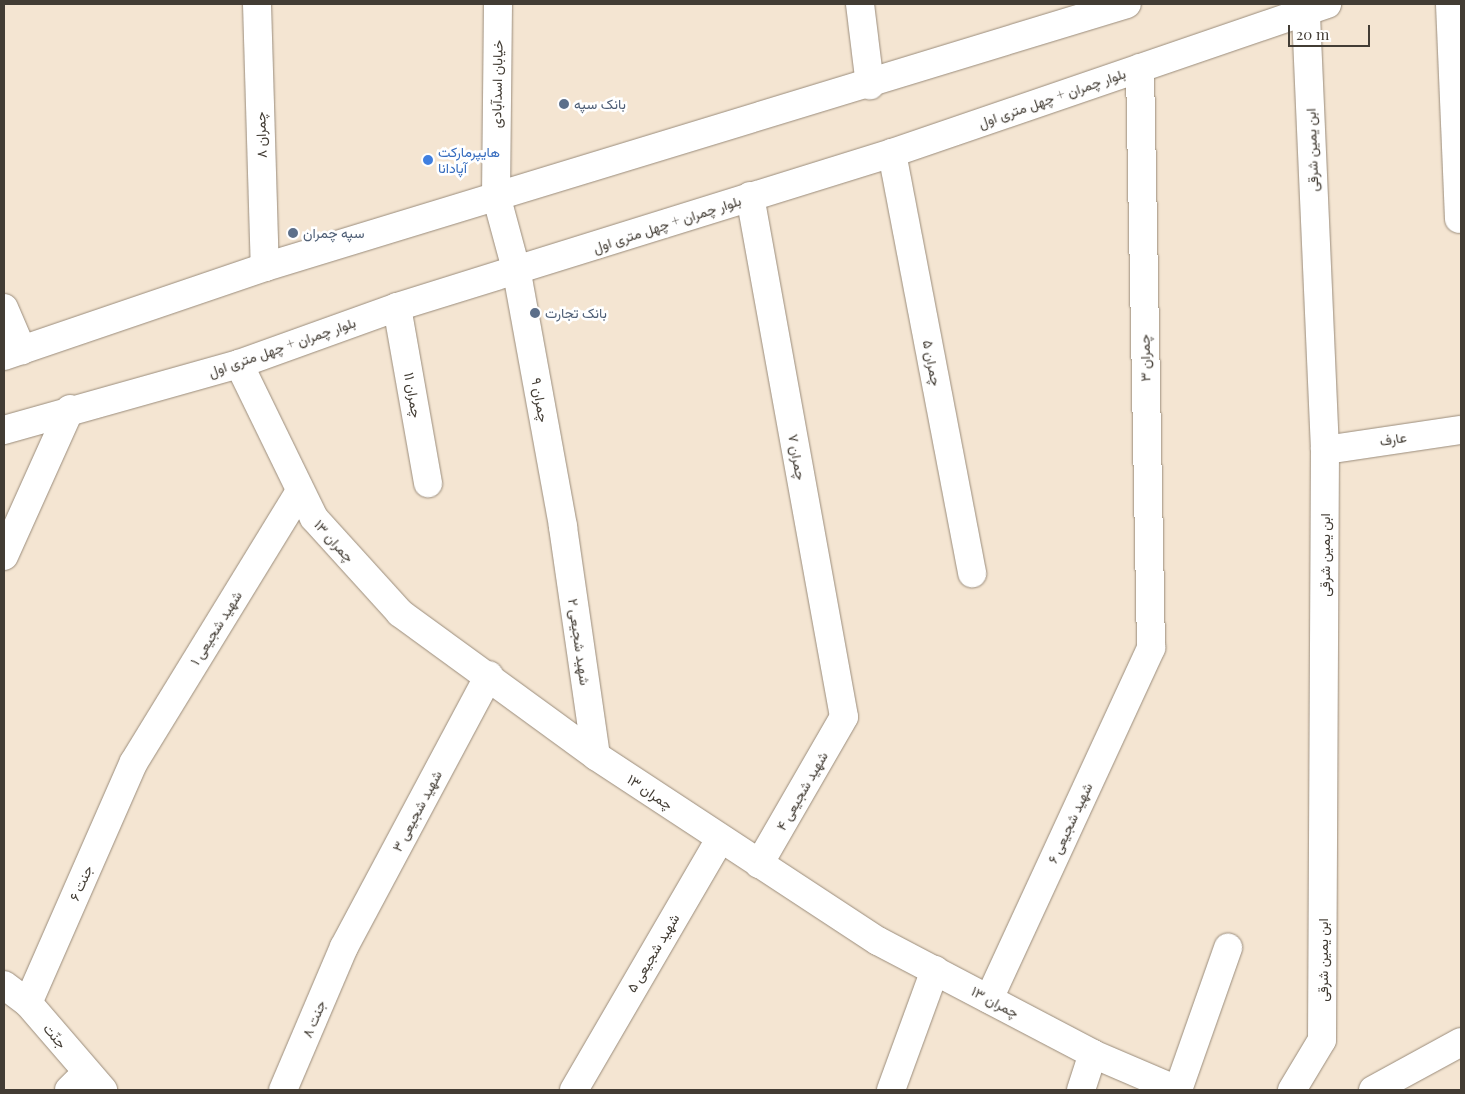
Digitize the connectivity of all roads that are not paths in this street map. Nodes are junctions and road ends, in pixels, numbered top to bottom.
1 (257, 4) edge
2 (498, 4) edge
3 (860, 4) edge
4 (1127, 4) edge
5 (1450, 4) edge
6 (1317, 7) edge
7 (1140, 68) junction
8 (870, 86) junction
9 (892, 153) junction
10 (496, 195) junction
11 (750, 196) junction
12 (1459, 219) dead end
13 (265, 267) junction
14 (517, 273) junction
15 (397, 307) junction
16 (4, 308) edge
17 (13, 353) edge
18 (239, 364) junction
19 (70, 409) junction
20 (4, 430) edge
21 (1461, 430) edge
22 (1325, 450) junction
23 (428, 483) dead end
24 (299, 493) junction
25 (563, 527) joint
26 (4, 556) edge
27 (972, 573) dead end
28 (1151, 648) joint
29 (489, 675) junction
30 (844, 718) joint
31 (596, 756) junction
32 (134, 762) joint
33 (720, 839) junction
34 (759, 864) junction
35 (344, 947) joint
36 (1228, 948) dead end
37 (935, 970) junction
38 (4, 985) edge
39 (989, 999) junction
40 (28, 1003) junction
41 (1461, 1042) edge
42 (1093, 1054) junction
43 (580, 1079) edge
44 (86, 1084) edge
45 (283, 1090) edge
46 (891, 1090) edge
47 (1081, 1090) edge
48 (1177, 1090) edge
49 (1292, 1090) edge
50 (1373, 1090) edge

1 - 13 street, چمران ۸
2 - 10 street, خیابان اسدآبادی
3 - 8 street
4 - 8 street
5 - 12 street
6 - 7 street, بلوار چمران + چهل متری اول
6 - 22 street, ابن یمین شرقی
7 - 9 street, بلوار چمران + چهل متری اول
7 - 28 street, چمران ۳
8 - 10 street
9 - 11 street, بلوار چمران + چهل متری اول
9 - 27 street, چمران ۵
10 - 13 street
10 - 14 street, خیابان اسدآبادی
11 - 14 street, بلوار چمران + چهل متری اول
11 - 30 street, چمران ۷
13 - 17 street
14 - 15 street, بلوار چمران + چهل متری اول
14 - 25 street, چمران ۹
15 - 18 street, بلوار چمران + چهل متری اول
15 - 23 street, چمران ۱۱
16 - 17 street
18 - 19 street, بلوار چمران + چهل متری اول
18 - 24 street, چمران ۱۳
19 - 20 street, بلوار چمران + چهل متری اول
19 - 26 street
21 - 22 street, عارف
22 - 49 street, ابن یمین شرقی
24 - 29 street, چمران ۱۳
24 - 32 street, شهید شجیعی ۱
25 - 31 street, شهید شجیعی ۲
28 - 39 street, شهید شجیعی ۶
29 - 31 street, چمران ۱۳
29 - 35 street, شهید شجیعی ۳
30 - 34 street, شهید شجیعی ۴
31 - 33 street, چمران ۱۳
32 - 40 street, جنت ۶
33 - 34 street, چمران ۱۳
33 - 43 street, شهید شجیعی ۵
34 - 37 street, چمران ۱۳
35 - 45 street, جنت ۸
36 - 48 street
37 - 39 street, چمران ۱۳
37 - 46 street
38 - 40 street, جنّت
39 - 42 street, چمران ۱۳
40 - 44 street, جنّت
41 - 50 street
42 - 47 street
42 - 48 street, چمران ۱۳

